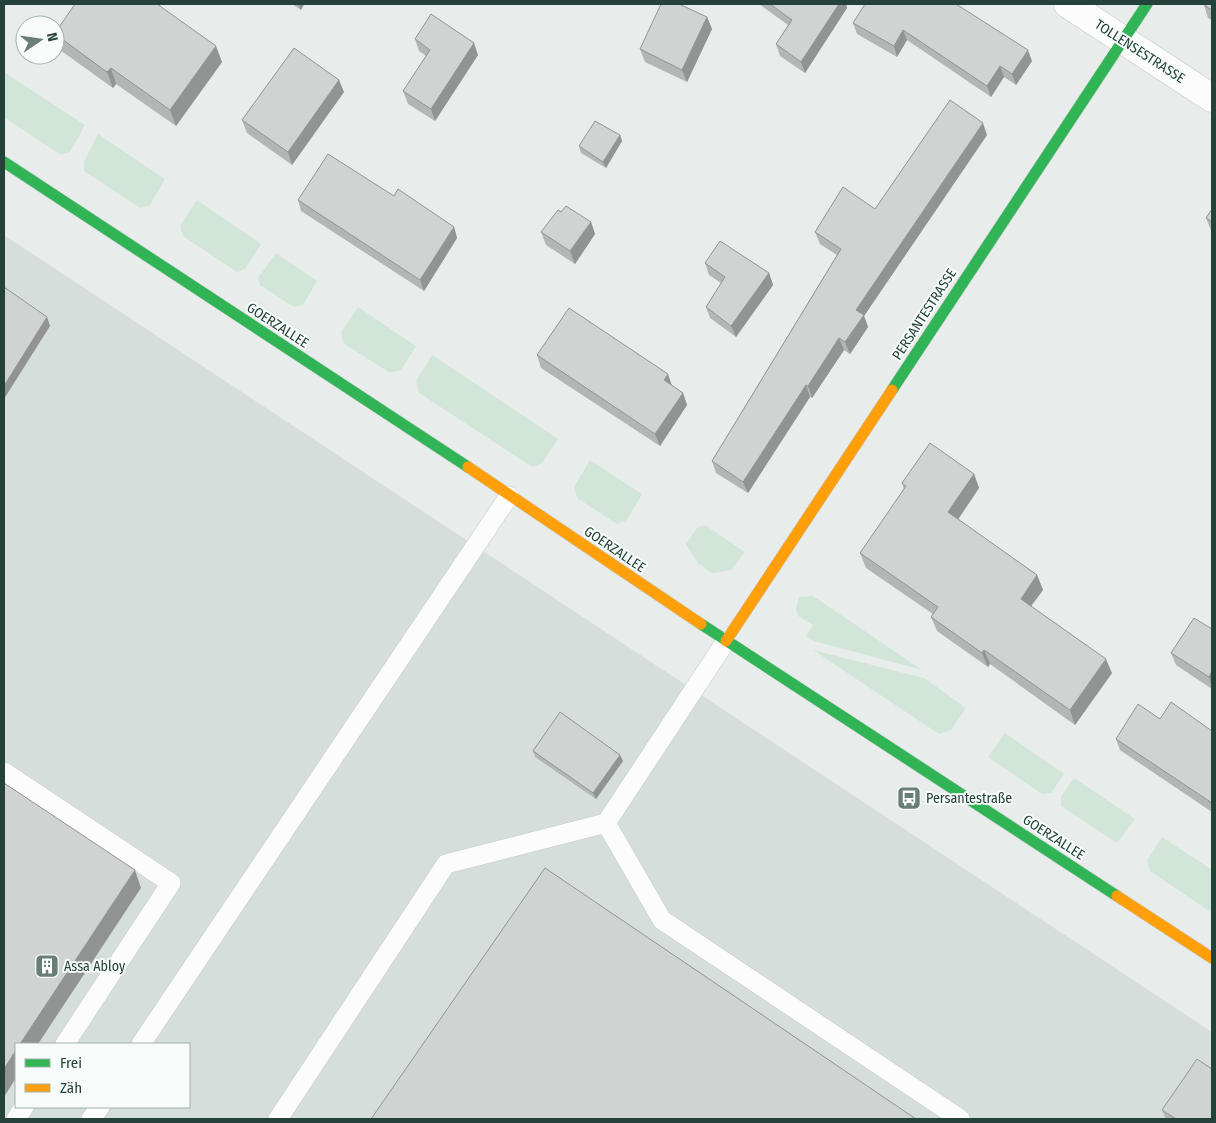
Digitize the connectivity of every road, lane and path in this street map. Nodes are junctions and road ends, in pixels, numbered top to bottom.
1 (1068, 4) edge
2 (1147, 4) edge
3 (1123, 39) junction
4 (1212, 98) edge
5 (4, 162) edge
6 (509, 496) junction
7 (726, 641) junction
8 (4, 772) edge
9 (606, 823) junction
10 (1212, 958) edge
11 (66, 1043) edge
12 (142, 1043) edge
13 (23, 1108) edge
14 (99, 1108) edge
15 (16, 1119) edge
16 (91, 1119) edge
17 (278, 1119) edge
18 (960, 1119) edge

1 - 3 street, TOLLENSESTRASSE
2 - 3 main road, PERSANTESTRASSE
3 - 4 street, TOLLENSESTRASSE
3 - 7 main road, PERSANTESTRASSE
5 - 6 main road, GOERZALLEE
6 - 7 main road, GOERZALLEE
6 - 12 lane
7 - 9 lane
7 - 10 main road, GOERZALLEE
8 - 11 lane
9 - 17 lane
9 - 18 lane
13 - 15 lane
14 - 16 lane

